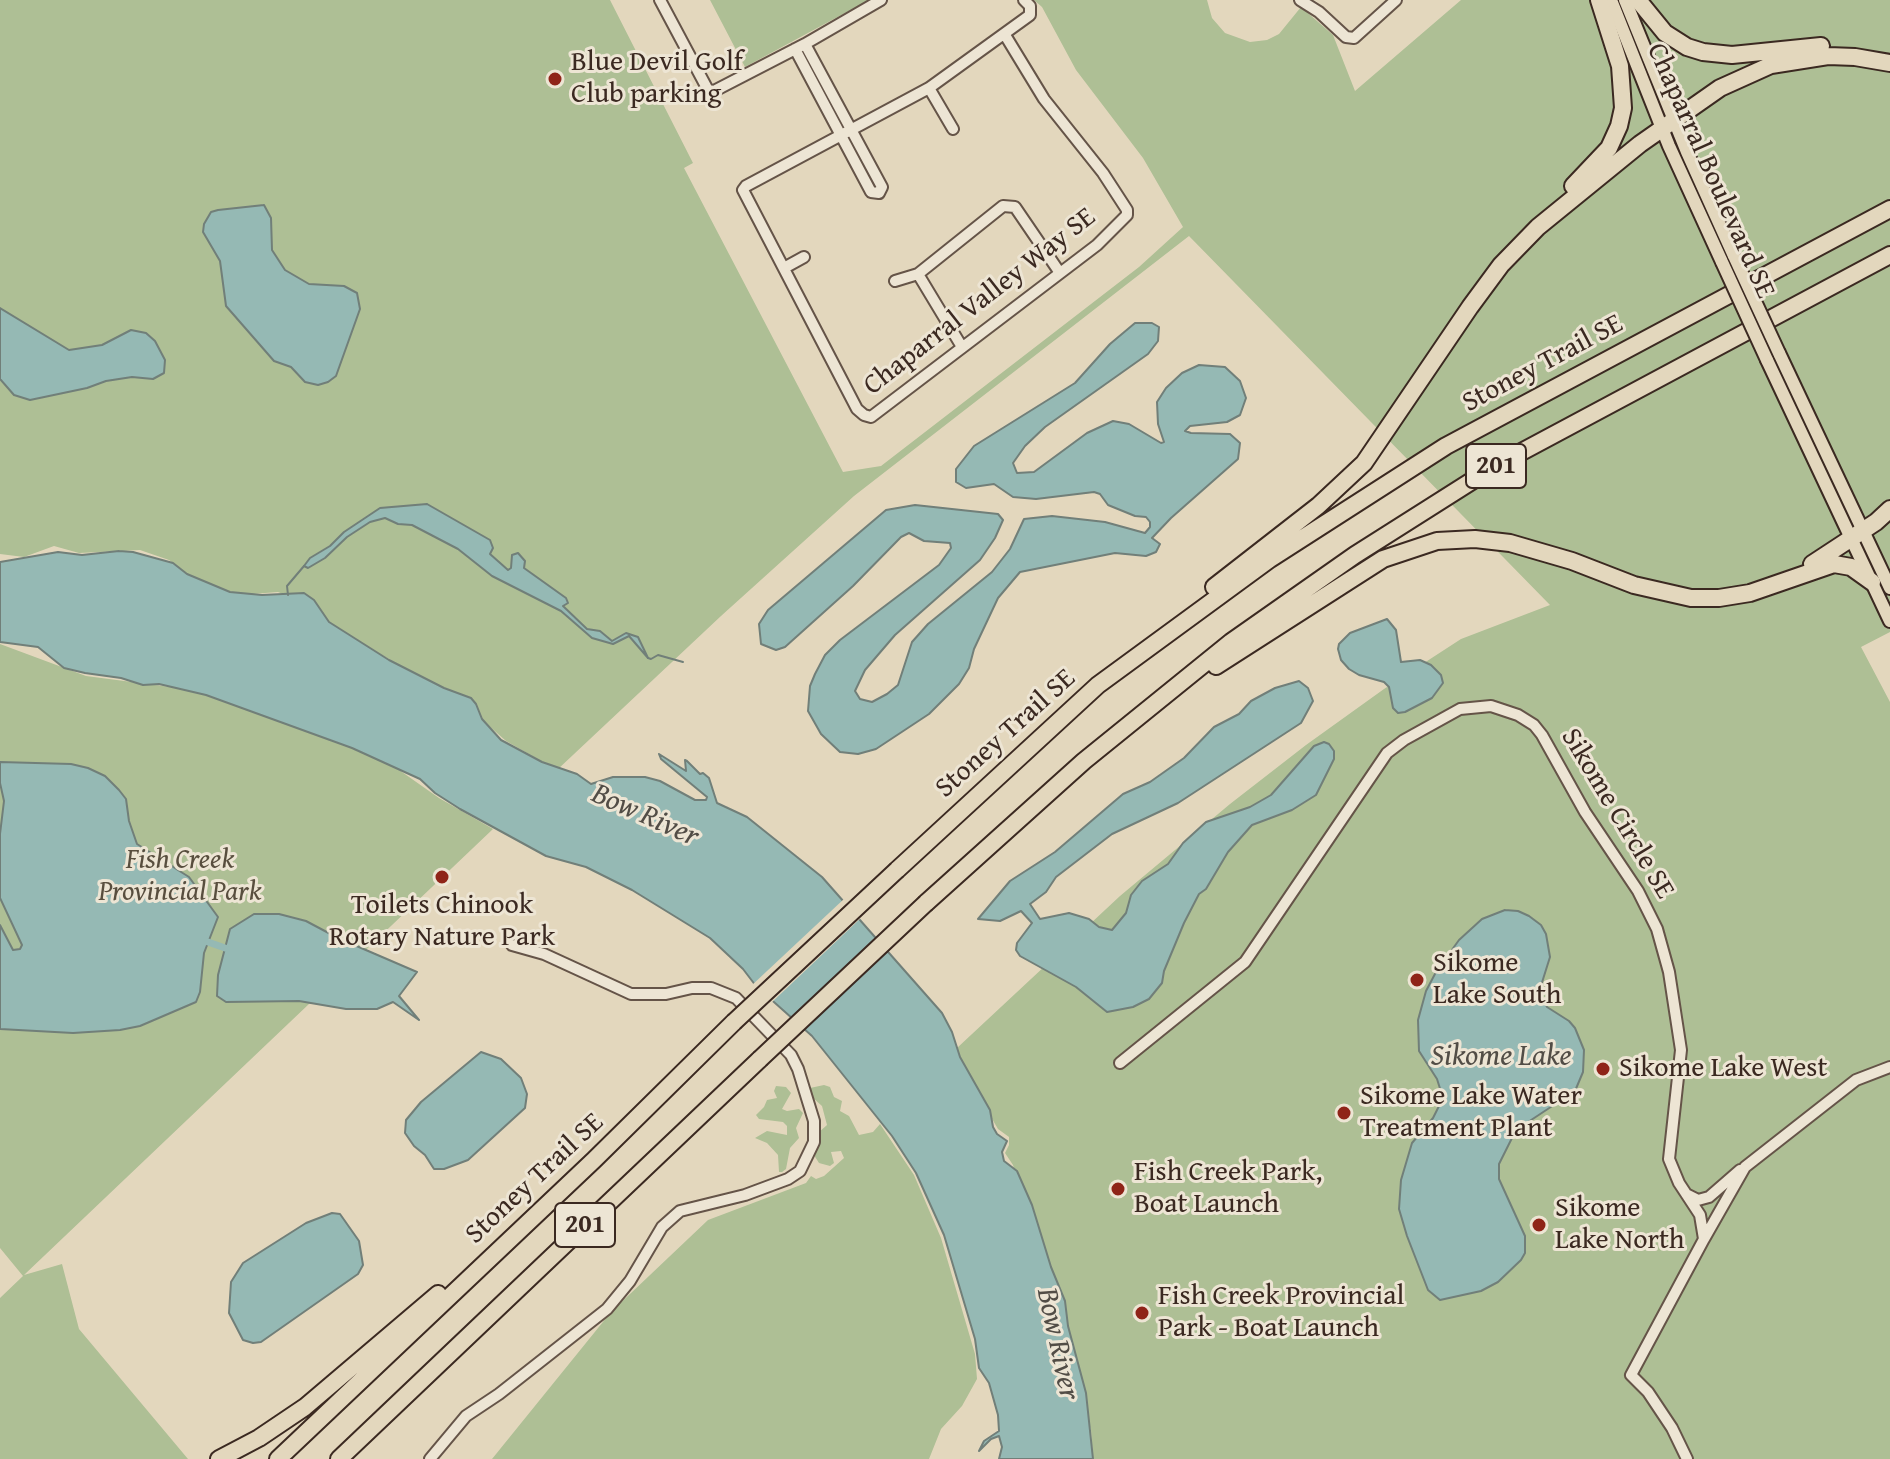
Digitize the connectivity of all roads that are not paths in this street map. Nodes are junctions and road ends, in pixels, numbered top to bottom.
1 (660, 0) edge
2 (881, 0) edge
3 (1024, 0) edge
4 (1300, 0) edge
5 (1396, 0) edge
6 (1599, 0) edge
7 (1611, 0) edge
8 (1625, 0) edge
9 (1638, 0) edge
10 (1005, 35) junction
11 (800, 46) junction
12 (1890, 57) edge
13 (1890, 63) edge
14 (929, 88) junction
15 (1668, 124) junction
16 (953, 129) dead end
17 (852, 131) junction
18 (841, 137) junction
19 (1890, 209) edge
20 (1890, 255) edge
21 (804, 257) dead end
22 (784, 268) junction
23 (1060, 273) junction
24 (918, 274) junction
25 (895, 281) dead end
26 (1470, 307) junction
27 (962, 347) junction
28 (1890, 509) edge
29 (1857, 535) junction
30 (1787, 580) junction
31 (1872, 582) junction
32 (1890, 588) edge
33 (1890, 621) edge
34 (1098, 685) junction
35 (1132, 722) junction
36 (512, 945) dead end
37 (1120, 1063) dead end
38 (1890, 1067) edge
39 (1745, 1167) junction
40 (1685, 1193) junction
41 (518, 1231) junction
42 (1704, 1239) junction
43 (410, 1392) junction
44 (219, 1459) edge
45 (278, 1459) edge
46 (339, 1459) edge
47 (353, 1459) edge
48 (430, 1459) edge
49 (1687, 1459) edge

1 - 11 street
2 - 11 street
3 - 10 street, Chaparral Valley Way SE
4 - 5 street
6 - 26 highway
7 - 15 main road, Chaparral Boulevard SE
8 - 15 main road, Chaparral Boulevard SE
9 - 12 highway
10 - 14 street, Chaparral Valley Way SE
10 - 23 street, Chaparral Valley Way SE
11 - 17 street
11 - 18 street
13 - 15 highway
14 - 16 street
14 - 17 street, Chaparral Valley Way SE
15 - 26 highway
15 - 29 main road, Chaparral Boulevard SE, bridge
15 - 29 main road, Chaparral Boulevard SE, bridge
17 - 18 street, Chaparral Valley Way SE
17 - 18 street
18 - 22 street, Chaparral Valley Way SE
19 - 34 highway, Stoney Trail SE / 201
20 - 35 highway, 201
21 - 22 street
22 - 27 street, Chaparral Valley Way SE
23 - 24 street
23 - 27 street, Chaparral Valley Way SE
24 - 25 street
24 - 27 street
26 - 34 highway
28 - 29 highway
29 - 30 highway
29 - 31 main road
29 - 32 main road
30 - 31 highway
30 - 35 highway
31 - 33 main road
34 - 41 highway, Stoney Trail SE / 201, bridge
35 - 43 highway, 201, bridge
36 - 48 street
37 - 40 street, Sikome Circle SE
38 - 39 street
39 - 40 street
39 - 42 street
40 - 42 street, Sikome Circle SE
41 - 44 highway
41 - 45 highway, Stoney Trail SE / 201
42 - 49 street
43 - 46 highway, 201
43 - 47 highway

